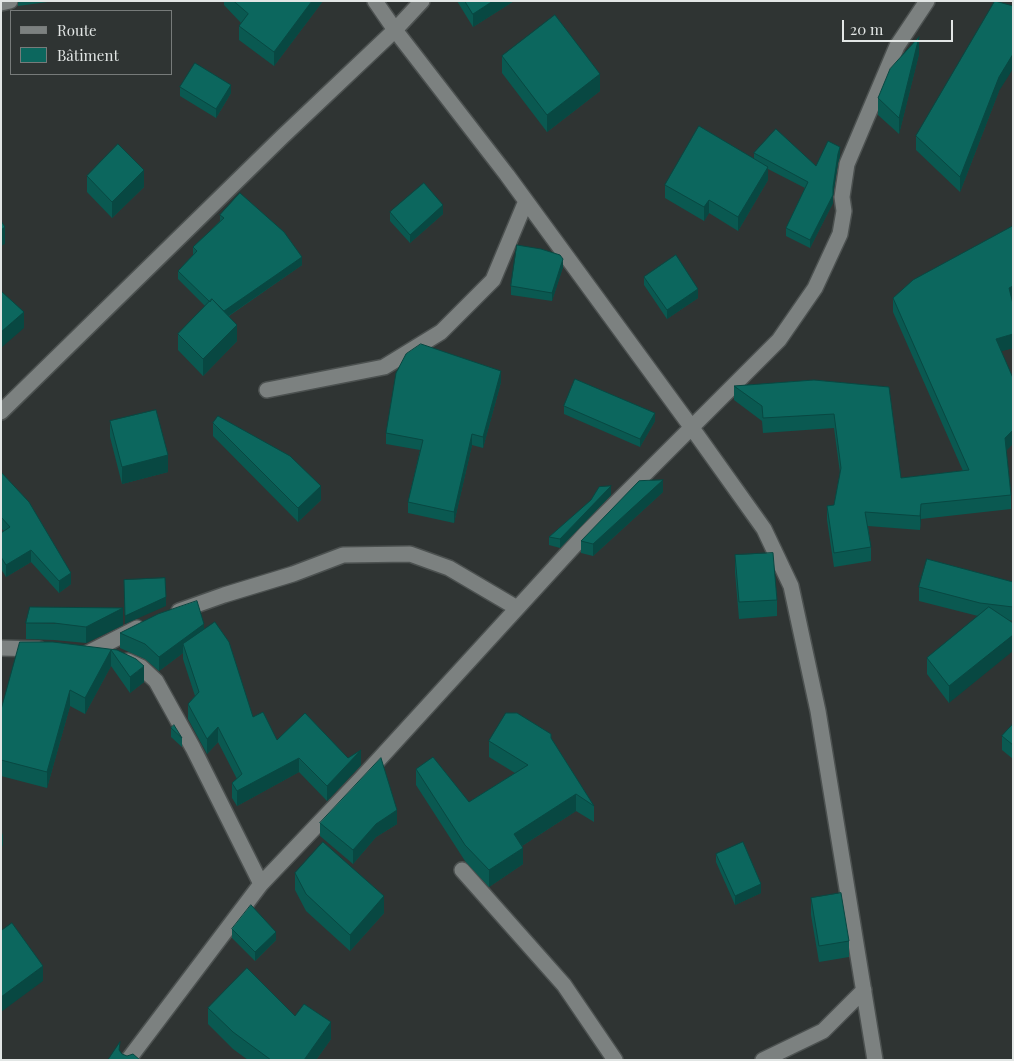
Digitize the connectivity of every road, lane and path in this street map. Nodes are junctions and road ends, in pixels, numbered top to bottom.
1 (10, 1) edge
2 (375, 1) edge
3 (927, 1) edge
4 (1, 3) edge
5 (418, 3) edge
6 (395, 30) junction
7 (526, 201) junction
8 (268, 390) dead end
9 (1, 412) edge
10 (692, 428) junction
11 (518, 608) junction
12 (163, 617) edge
13 (146, 624) edge
14 (1, 648) edge
15 (54, 649) edge
16 (71, 651) edge
17 (88, 653) junction
18 (462, 870) dead end
19 (261, 884) junction
20 (864, 990) junction
21 (128, 1060) edge
22 (615, 1060) edge
23 (763, 1060) edge
24 (875, 1060) edge

1 - 4 street
2 - 6 street
3 - 10 street
5 - 6 street
6 - 7 street
6 - 9 street
7 - 8 street
7 - 10 street
10 - 11 street
10 - 20 street
11 - 12 street
11 - 19 street
13 - 17 street
14 - 15 street
16 - 17 street
17 - 19 street
18 - 22 street
19 - 21 street
20 - 23 street
20 - 24 street

